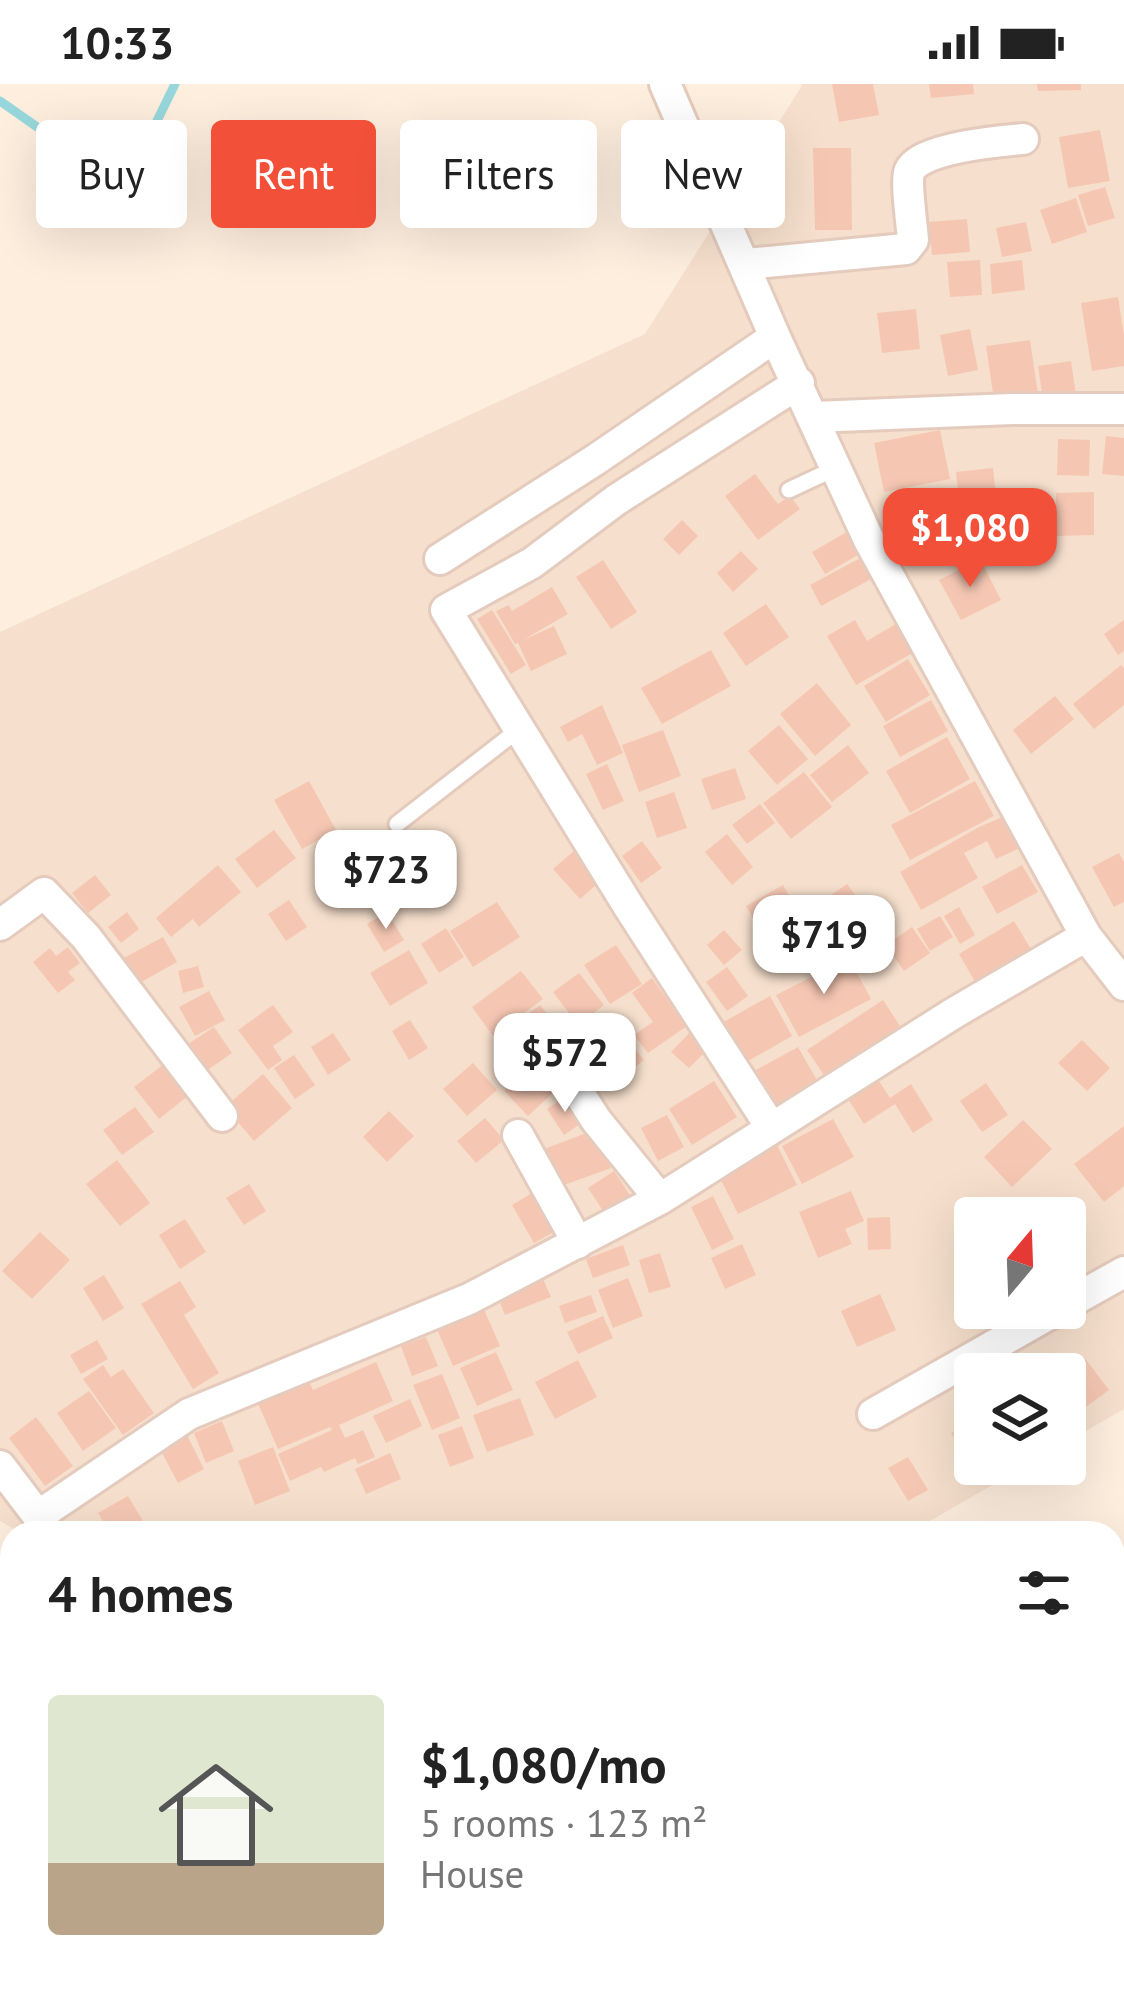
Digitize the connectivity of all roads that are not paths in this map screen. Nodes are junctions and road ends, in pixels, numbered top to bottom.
1 (664, 84) edge
2 (1023, 139) dead end
3 (746, 264) junction
4 (776, 337) junction
5 (799, 383) junction
6 (1124, 410) edge
7 (814, 417) junction
8 (836, 468) junction
9 (789, 490) dead end
10 (440, 560) dead end
11 (518, 730) junction
12 (397, 824) dead end
13 (0, 925) edge
14 (1086, 936) junction
15 (1124, 985) edge
16 (578, 1090) dead end
17 (222, 1116) dead end
18 (771, 1127) junction
19 (518, 1135) dead end
20 (660, 1199) junction
21 (578, 1243) junction
22 (1124, 1272) edge
23 (1086, 1294) edge
24 (1024, 1329) edge
25 (873, 1414) dead end
26 (0, 1466) edge

1 - 3 street
2 - 3 street
3 - 4 street
4 - 5 street
4 - 10 street
5 - 7 street
5 - 11 street
6 - 7 street
7 - 8 street
8 - 9 lane
8 - 14 street
11 - 12 lane
11 - 18 street
13 - 17 street
14 - 15 street
14 - 18 street
16 - 20 street
18 - 20 street
19 - 21 street
20 - 21 street
21 - 26 street
22 - 23 street
24 - 25 street

